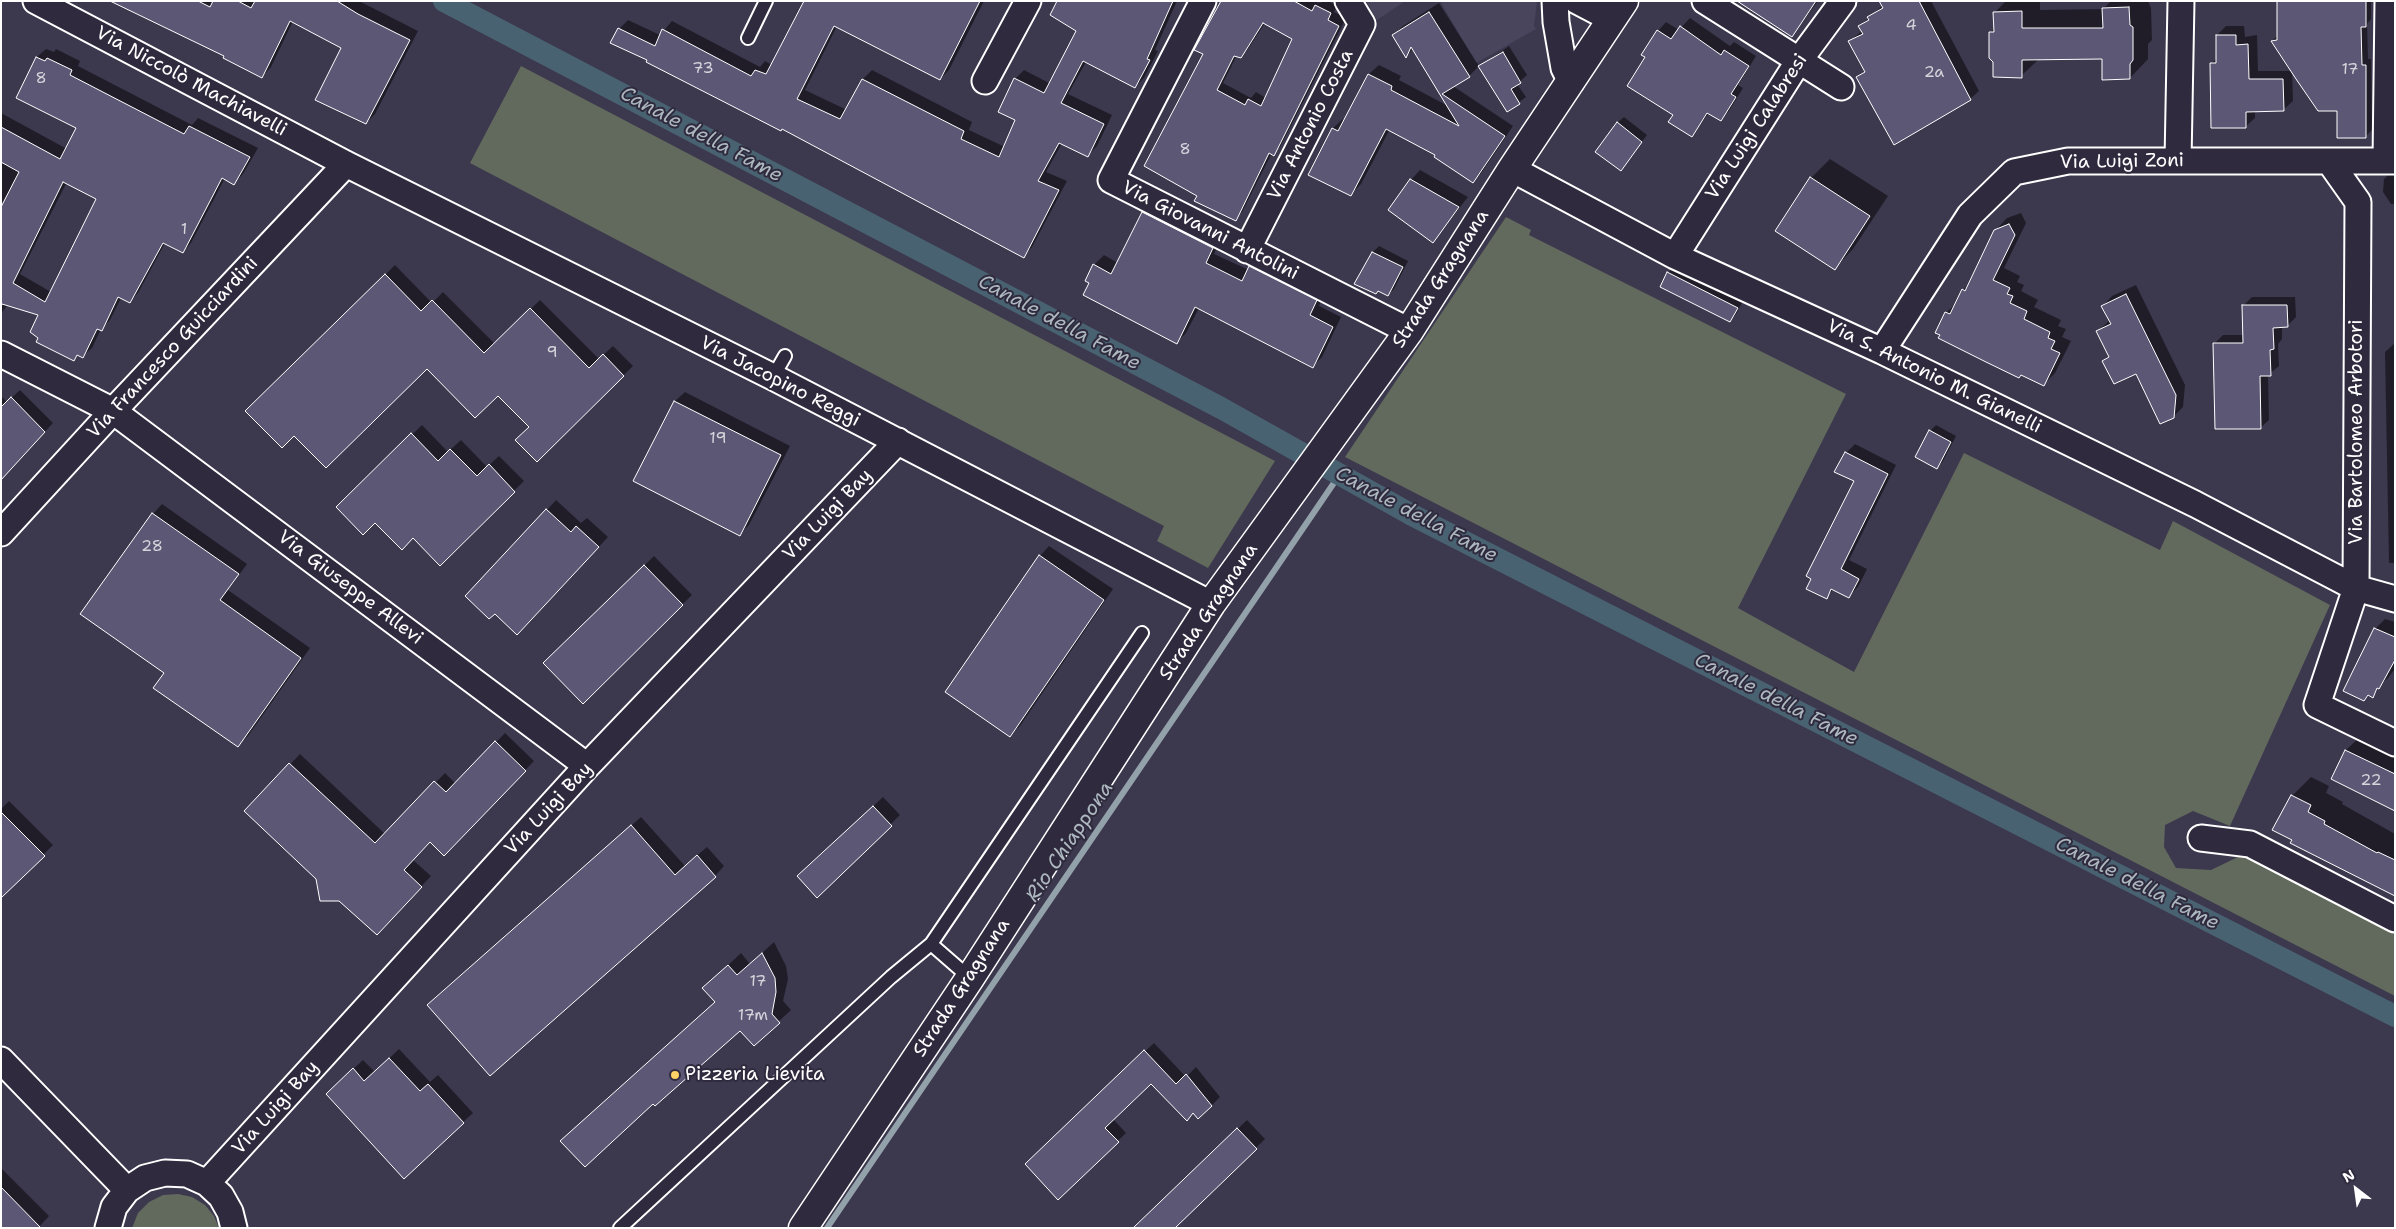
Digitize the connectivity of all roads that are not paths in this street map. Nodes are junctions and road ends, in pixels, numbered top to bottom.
1 (36, 1) edge
2 (766, 1) edge
3 (1028, 1) edge
4 (1203, 1) edge
5 (1348, 1) edge
6 (1555, 1) edge
7 (1577, 1) edge
8 (1705, 1) edge
9 (1843, 1) edge
10 (2181, 1) edge
11 (2388, 1) edge
12 (1619, 9) edge
13 (748, 38) dead end
14 (1798, 62) junction
15 (985, 81) dead end
16 (1571, 82) junction
17 (1841, 87) dead end
18 (2178, 161) junction
19 (2329, 161) junction
20 (2391, 161) edge
21 (346, 164) junction
22 (1512, 169) junction
23 (1247, 250) junction
24 (1675, 256) junction
25 (1409, 331) junction
26 (1882, 351) junction
27 (1, 354) edge
28 (785, 356) dead end
29 (773, 377) junction
30 (113, 411) junction
31 (898, 441) junction
32 (1, 533) edge
33 (2356, 588) junction
34 (2395, 599) edge
35 (1211, 604) junction
36 (1142, 633) dead end
37 (2395, 743) edge
38 (587, 766) junction
39 (2201, 838) dead end
40 (2395, 919) edge
41 (931, 944) junction
42 (970, 978) junction
43 (1, 1060) edge
44 (207, 1183) junction
45 (127, 1190) junction
46 (108, 1228) edge
47 (234, 1228) edge
48 (620, 1228) edge
49 (803, 1228) edge

1 - 21 street, Via Niccolò Machiavelli
2 - 13 lane
3 - 15 street
4 - 23 street, Via Giovanni Antolini
5 - 23 street, Via Antonio Costa
6 - 16 street
7 - 12 street
8 - 14 street
9 - 14 street, Via Luigi Calabresi
10 - 18 street
11 - 20 street
12 - 16 street, Strada Gragnana
14 - 17 street
14 - 24 street, Via Luigi Calabresi
16 - 22 street, Strada Gragnana
18 - 19 street, Via Luigi Zoni
18 - 26 street, Via Luigi Zoni
19 - 20 street, Via Luigi Zoni
19 - 33 street, Via Bartolomeo Arbotori
21 - 29 street, Via Jacopino Reggi
21 - 30 street, Via Francesco Guicciardini
22 - 24 street, Via S. Antonio M. Gianelli
22 - 25 street, Strada Gragnana
23 - 25 street, Via Giovanni Antolini
24 - 26 street, Via S. Antonio M. Gianelli
25 - 35 street, Strada Gragnana
26 - 33 street, Via S. Antonio M. Gianelli
27 - 30 street, Via Giuseppe Allevi
28 - 29 lane
29 - 31 street, Via Jacopino Reggi
30 - 32 street, Via Francesco Guicciardini
30 - 38 street, Via Giuseppe Allevi
31 - 35 street, Via Jacopino Reggi
31 - 38 street, Via Luigi Bay
33 - 34 street, Via S. Antonio M. Gianelli
33 - 37 street, Via Bartolomeo Arbotori
35 - 42 street, Strada Gragnana
36 - 41 lane
38 - 44 street, Via Luigi Bay
39 - 40 street
41 - 42 lane
41 - 48 lane
42 - 49 street, Strada Gragnana
43 - 45 street
44 - 45 street
44 - 47 street
45 - 46 street

